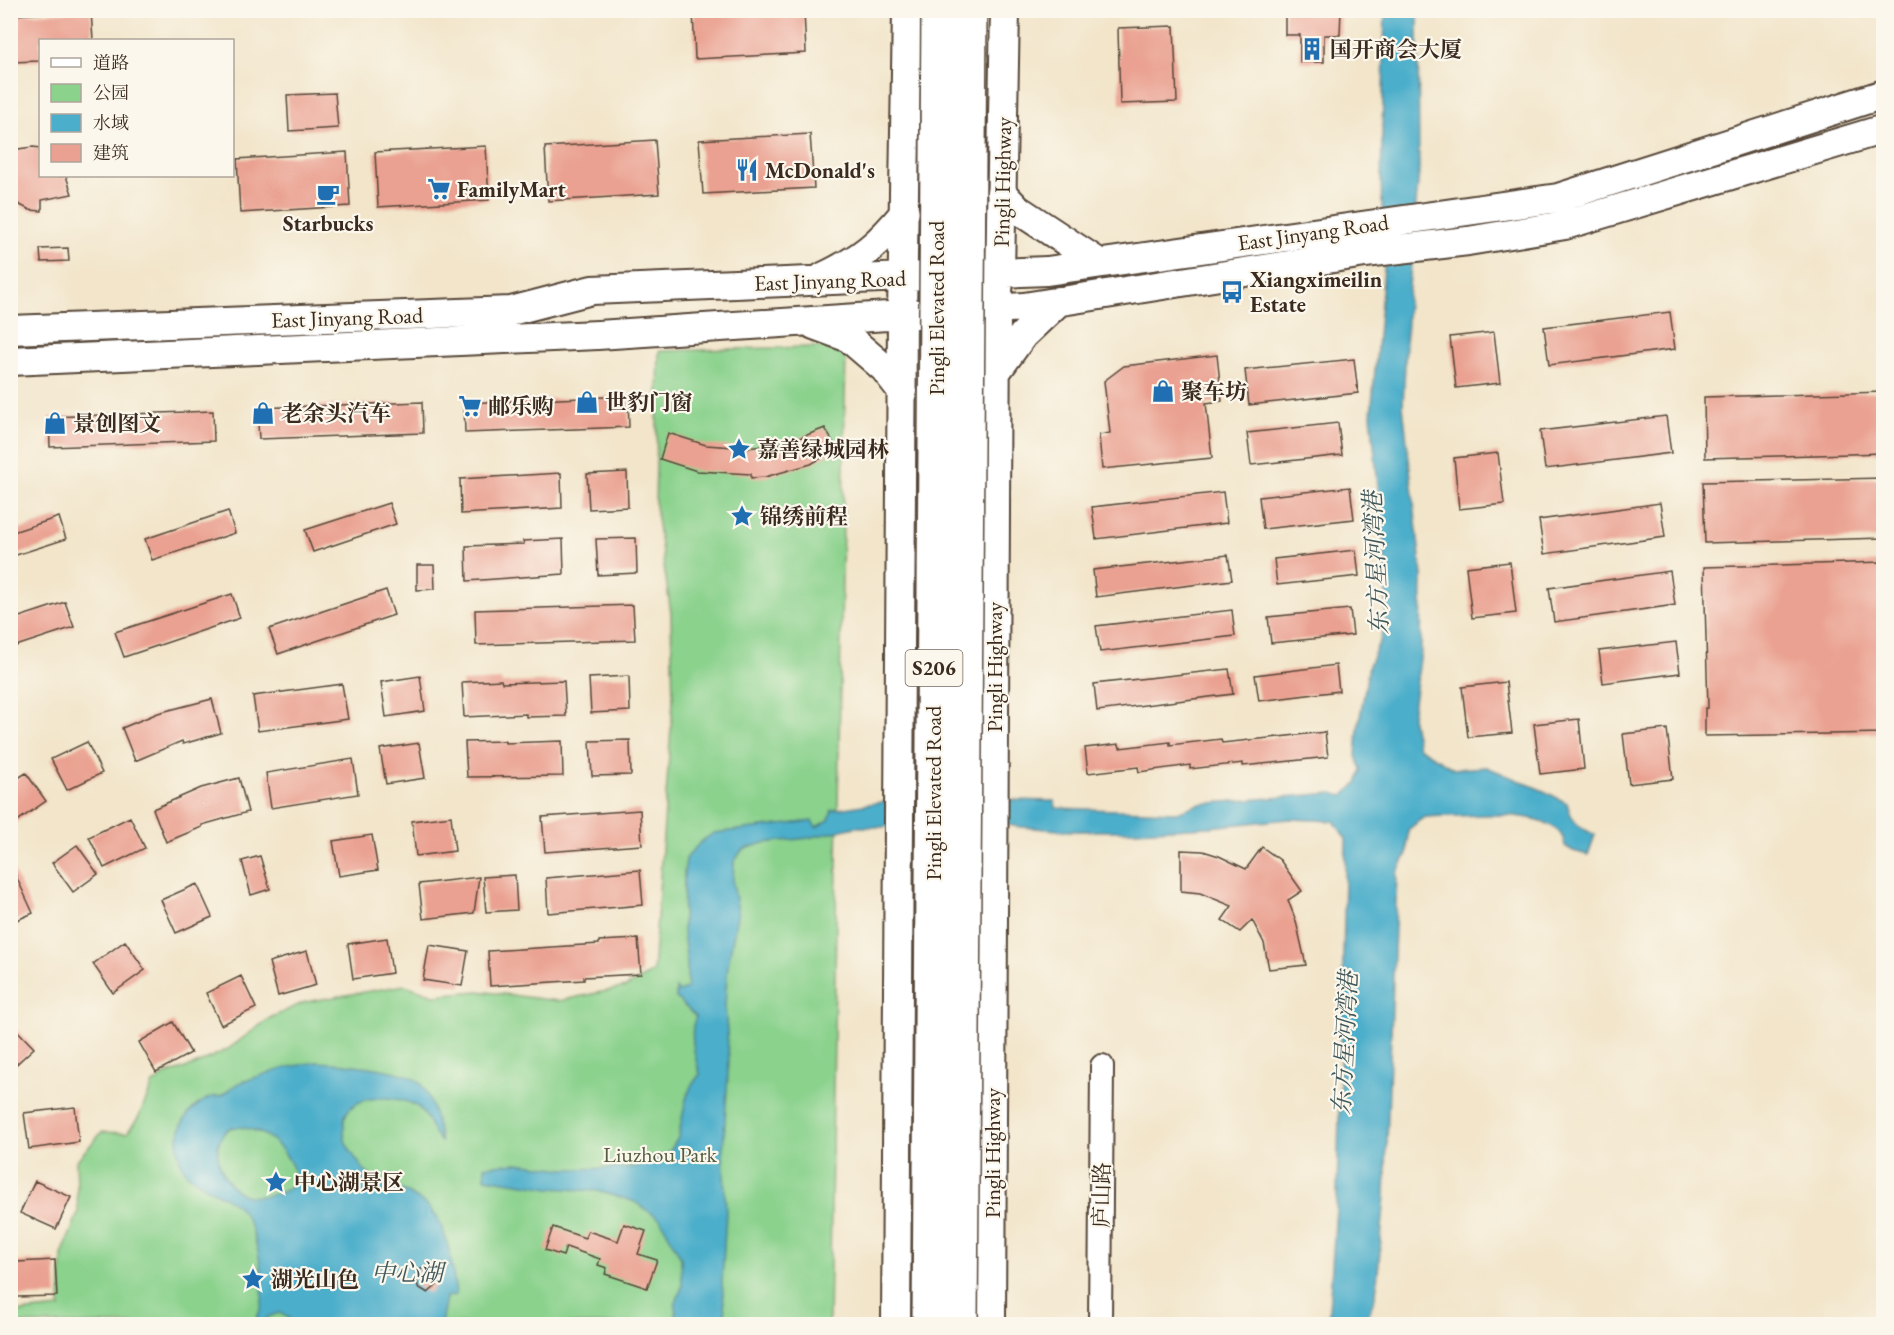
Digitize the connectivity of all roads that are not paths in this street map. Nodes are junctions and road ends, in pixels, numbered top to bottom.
1 (908, 10) edge
2 (938, 10) edge
3 (969, 10) edge
4 (1005, 10) edge
5 (1884, 94) edge
6 (1884, 129) edge
7 (1001, 192) junction
8 (905, 212) junction
9 (1099, 263) junction
10 (1000, 273) junction
11 (904, 277) junction
12 (815, 280) junction
13 (1059, 301) junction
14 (996, 308) junction
15 (902, 315) junction
16 (804, 321) junction
17 (10, 330) edge
18 (10, 361) edge
19 (996, 372) junction
20 (902, 391) junction
21 (1102, 1066) dead end
22 (896, 1324) edge
23 (929, 1324) edge
24 (961, 1324) edge
25 (992, 1324) edge
26 (1100, 1324) edge

1 - 8 main road
2 - 23 highway, Pingli Elevated Road / S206, bridge
3 - 24 highway, Pingli Elevated Road / S206, bridge
4 - 7 main road, Pingli Highway
5 - 9 main road, East Jinyang Road
6 - 13 main road, East Jinyang Road
7 - 9 main road
7 - 10 main road, Pingli Highway
8 - 11 main road
8 - 12 main road
9 - 10 main road, East Jinyang Road
10 - 11 main road, East Jinyang Road
10 - 14 main road, Pingli Highway
11 - 12 main road, East Jinyang Road
11 - 15 main road
12 - 17 main road, East Jinyang Road
13 - 14 main road, East Jinyang Road
13 - 19 main road
14 - 15 main road, East Jinyang Road
14 - 19 main road, Pingli Highway
15 - 16 main road, East Jinyang Road
15 - 20 main road
16 - 18 main road, East Jinyang Road
16 - 20 main road
19 - 25 main road, Pingli Highway
20 - 22 main road
21 - 26 street, 庐山路

